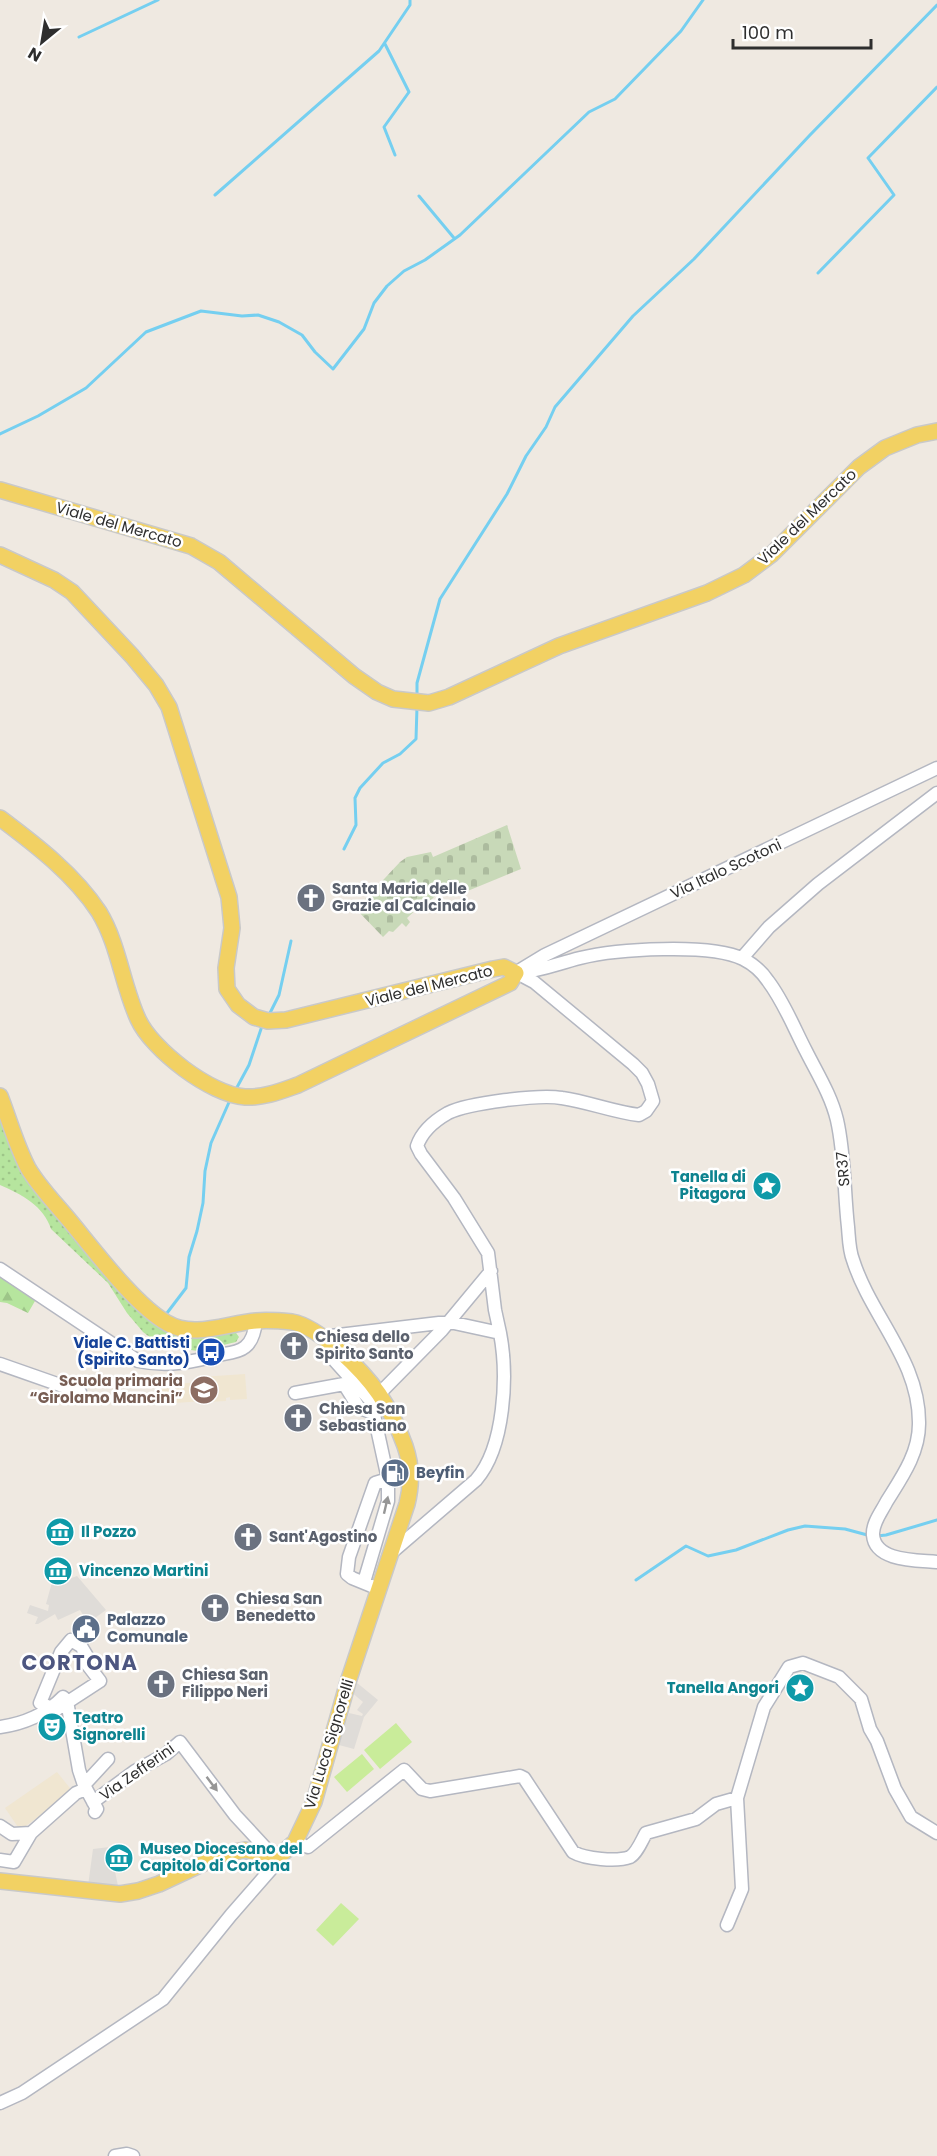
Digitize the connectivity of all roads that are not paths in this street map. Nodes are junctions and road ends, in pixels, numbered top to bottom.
1 (937, 431) edge
2 (0, 490) edge
3 (0, 555) edge
4 (937, 768) edge
5 (937, 793) edge
6 (0, 819) edge
7 (742, 958) junction
8 (516, 973) junction
9 (0, 1095) edge
10 (0, 1269) edge
11 (491, 1271) junction
12 (256, 1321) junction
13 (449, 1323) junction
14 (500, 1333) junction
15 (328, 1341) junction
16 (0, 1364) edge
17 (80, 1392) dead end
18 (295, 1394) dead end
19 (379, 1394) junction
20 (374, 1413) junction
21 (388, 1479) junction
22 (391, 1553) junction
23 (937, 1562) edge
24 (364, 1582) junction
25 (379, 1589) junction
26 (68, 1701) junction
27 (52, 1708) junction
28 (0, 1726) edge
29 (108, 1759) dead end
30 (85, 1787) junction
31 (737, 1798) junction
32 (0, 1826) edge
33 (31, 1833) junction
34 (937, 1833) edge
35 (295, 1842) junction
36 (273, 1856) junction
37 (0, 1860) edge
38 (14, 1862) junction
39 (0, 1874) edge
40 (0, 1881) edge
41 (727, 1925) dead end
42 (0, 2103) edge
43 (115, 2156) edge
44 (133, 2156) edge

1 - 2 main road, Viale del Mercato
3 - 8 main road, Viale del Mercato
4 - 8 street, Via Italo Scotoni
5 - 7 street
6 - 8 main road, Viale del Mercato
7 - 8 street, SR37
7 - 23 street, SR37
8 - 11 street
9 - 12 main road
10 - 12 street
11 - 13 street
11 - 14 street
12 - 15 main road
13 - 14 street
13 - 15 street
13 - 19 street
14 - 22 street
15 - 19 main road
15 - 20 street
16 - 17 street
18 - 20 street
19 - 22 main road
20 - 21 street
24 -> 21 street
21 - 24 street
22 - 25 main road
24 - 25 street
25 - 35 main road, Via Luca Signorelli
26 - 27 street
26 - 27 street
26 - 30 street
27 - 28 street
29 - 30 street
30 - 33 street
30 -> 36 street, Via Zefferini
31 - 34 street
31 - 35 street
31 - 41 street
32 - 33 street
33 - 38 street
35 - 36 main road
36 - 40 main road
36 - 42 street
37 - 38 street
38 - 39 street
43 - 44 street

